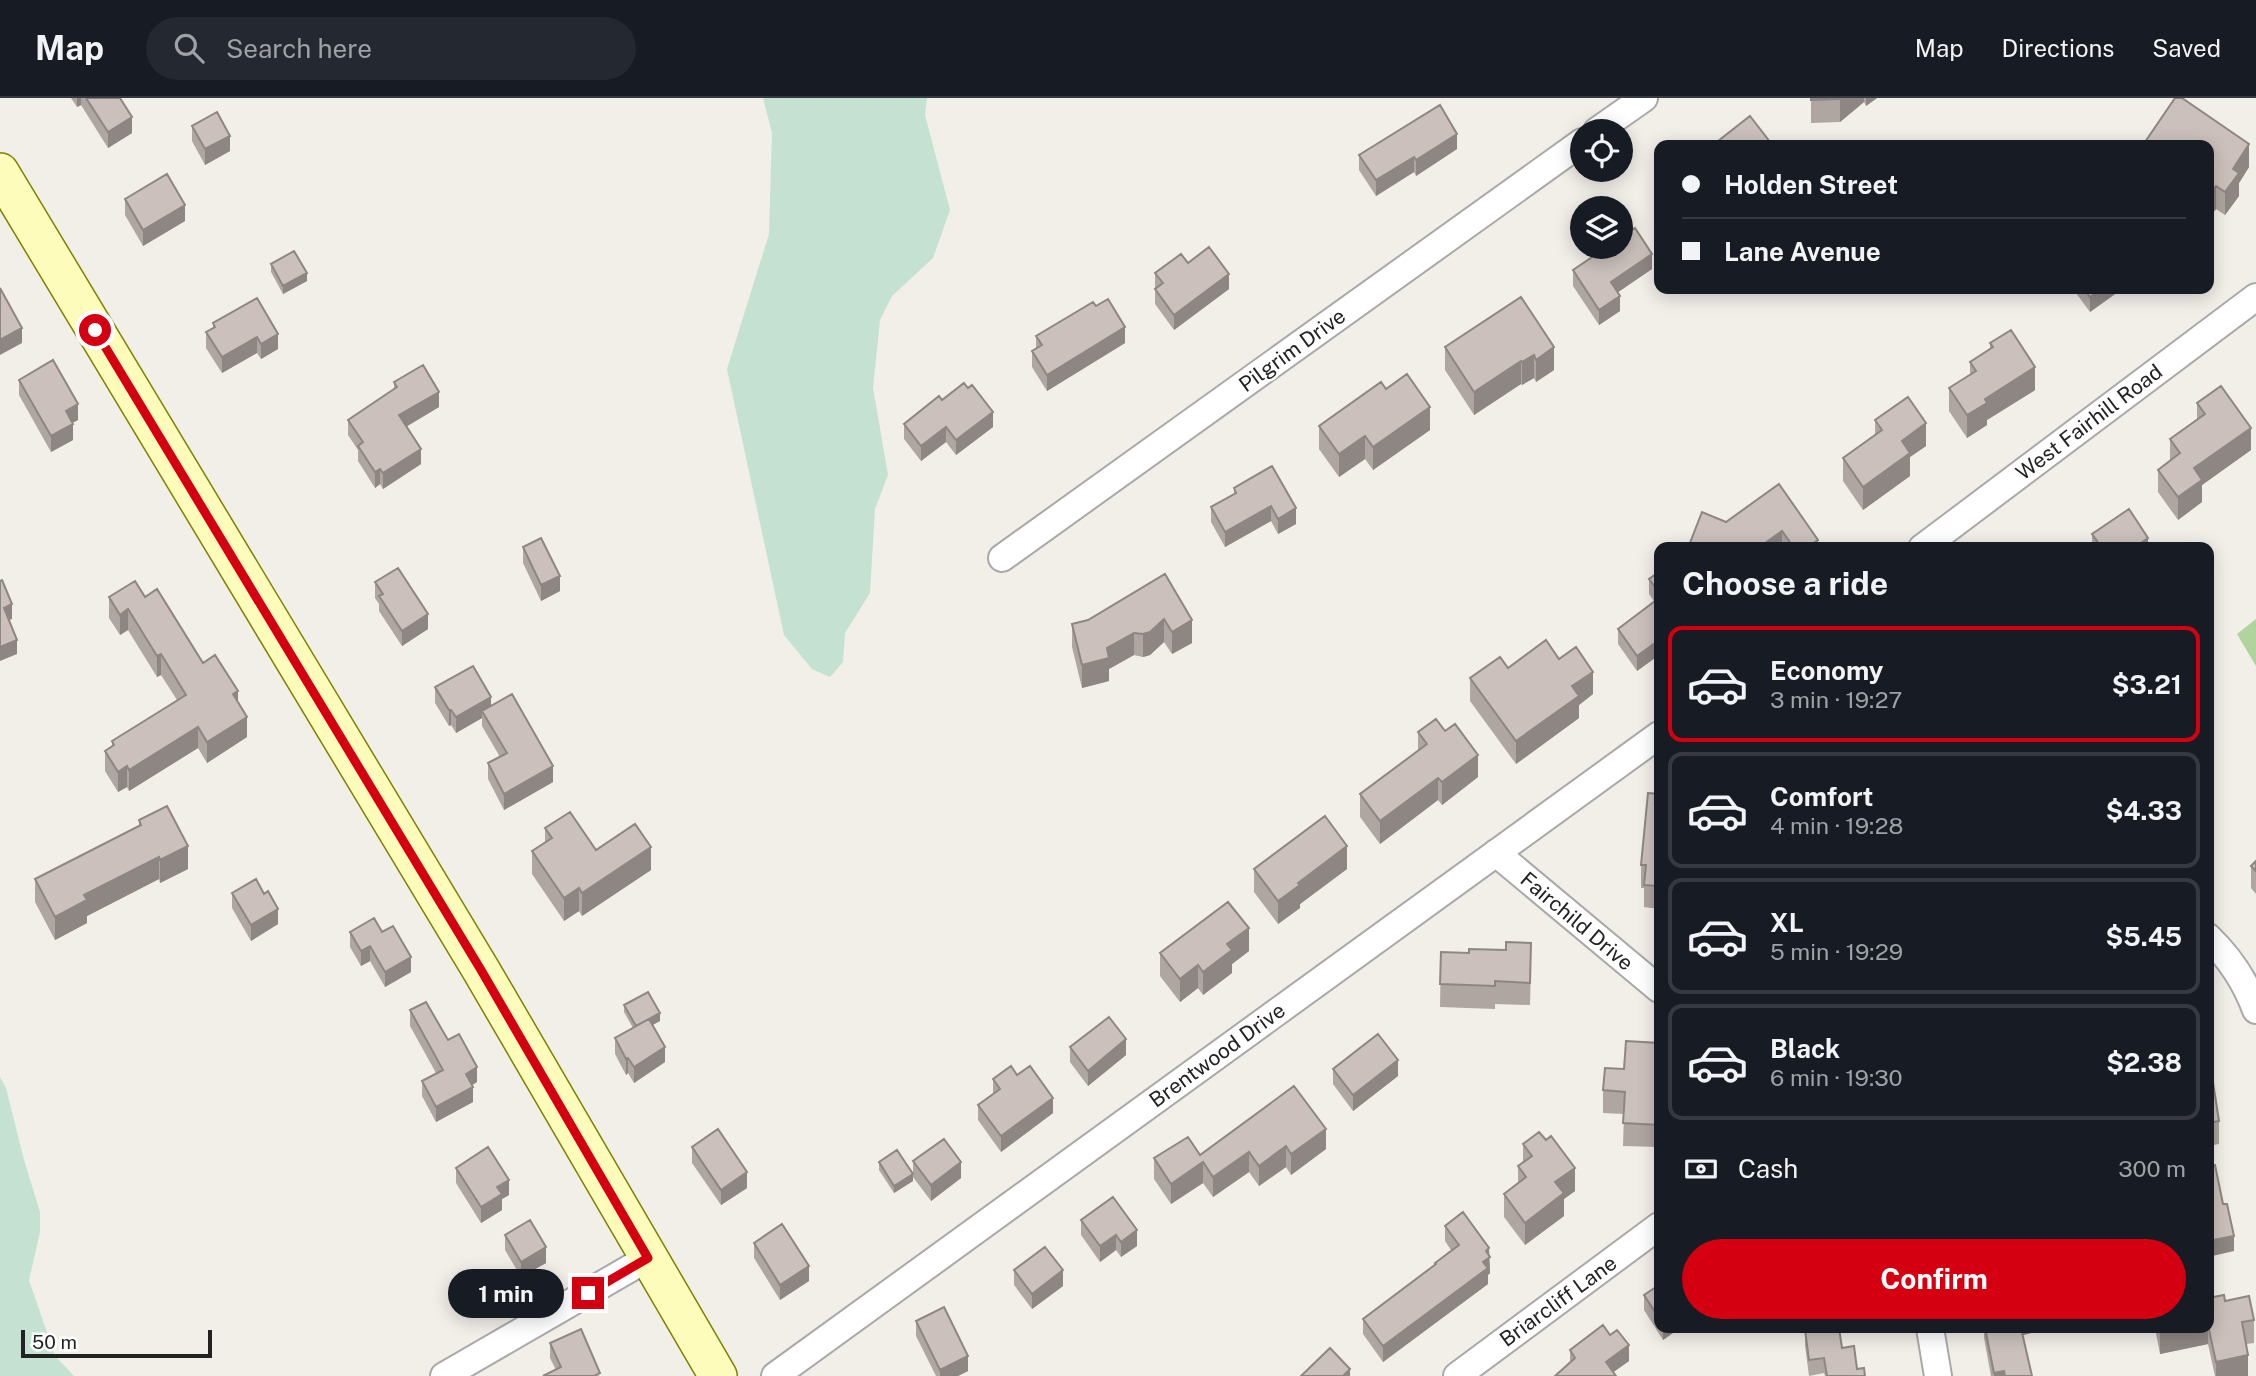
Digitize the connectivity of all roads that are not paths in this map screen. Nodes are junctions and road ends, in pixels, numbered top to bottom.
1 (1644, 98) edge
2 (1614, 119) edge
3 (1570, 151) edge
4 (0, 172) edge
5 (2256, 297) edge
6 (1930, 542) edge
7 (1002, 558) dead end
8 (1654, 738) edge
9 (1496, 853) junction
10 (2214, 944) edge
11 (1654, 985) edge
12 (2256, 1010) edge
13 (1654, 1230) edge
14 (648, 1258) junction
15 (1931, 1333) edge
16 (444, 1376) edge
17 (718, 1376) edge
18 (775, 1376) edge
19 (1457, 1376) edge
20 (1938, 1376) edge

1 - 2 street
3 - 7 street, Pilgrim Drive
4 - 14 main road
5 - 6 street, West Fairhill Road
8 - 9 street, Brentwood Drive
9 - 11 street, Fairchild Drive
9 - 18 street, Brentwood Drive
10 - 12 street
13 - 19 street, Briarcliff Lane
14 - 16 street
14 - 17 main road
15 - 20 street

